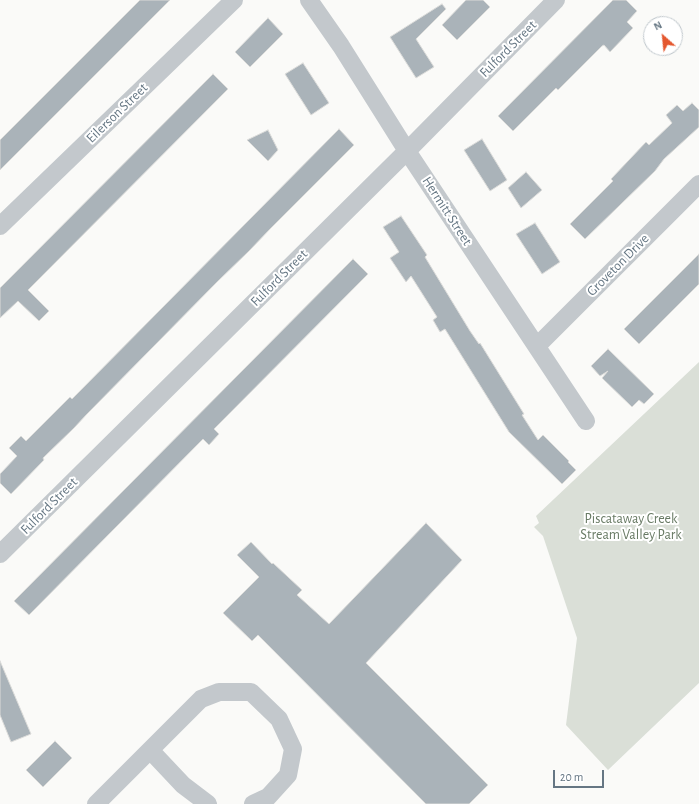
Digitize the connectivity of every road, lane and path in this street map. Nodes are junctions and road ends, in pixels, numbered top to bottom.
1 (234, 0) edge
2 (309, 0) edge
3 (556, 0) edge
4 (407, 151) junction
5 (699, 184) edge
6 (0, 226) edge
7 (536, 346) junction
8 (586, 421) dead end
9 (0, 554) edge
10 (150, 750) junction
11 (96, 804) edge
12 (208, 804) edge
13 (253, 804) edge

1 - 6 street, Eilerson Street
2 - 4 street, Hermitt Street
3 - 4 street, Fulford Street
4 - 7 street, Hermitt Street
4 - 9 street, Fulford Street
5 - 7 street, Groveton Drive
7 - 8 street, Hermitt Street
10 - 11 street
10 - 12 street
10 - 13 street

